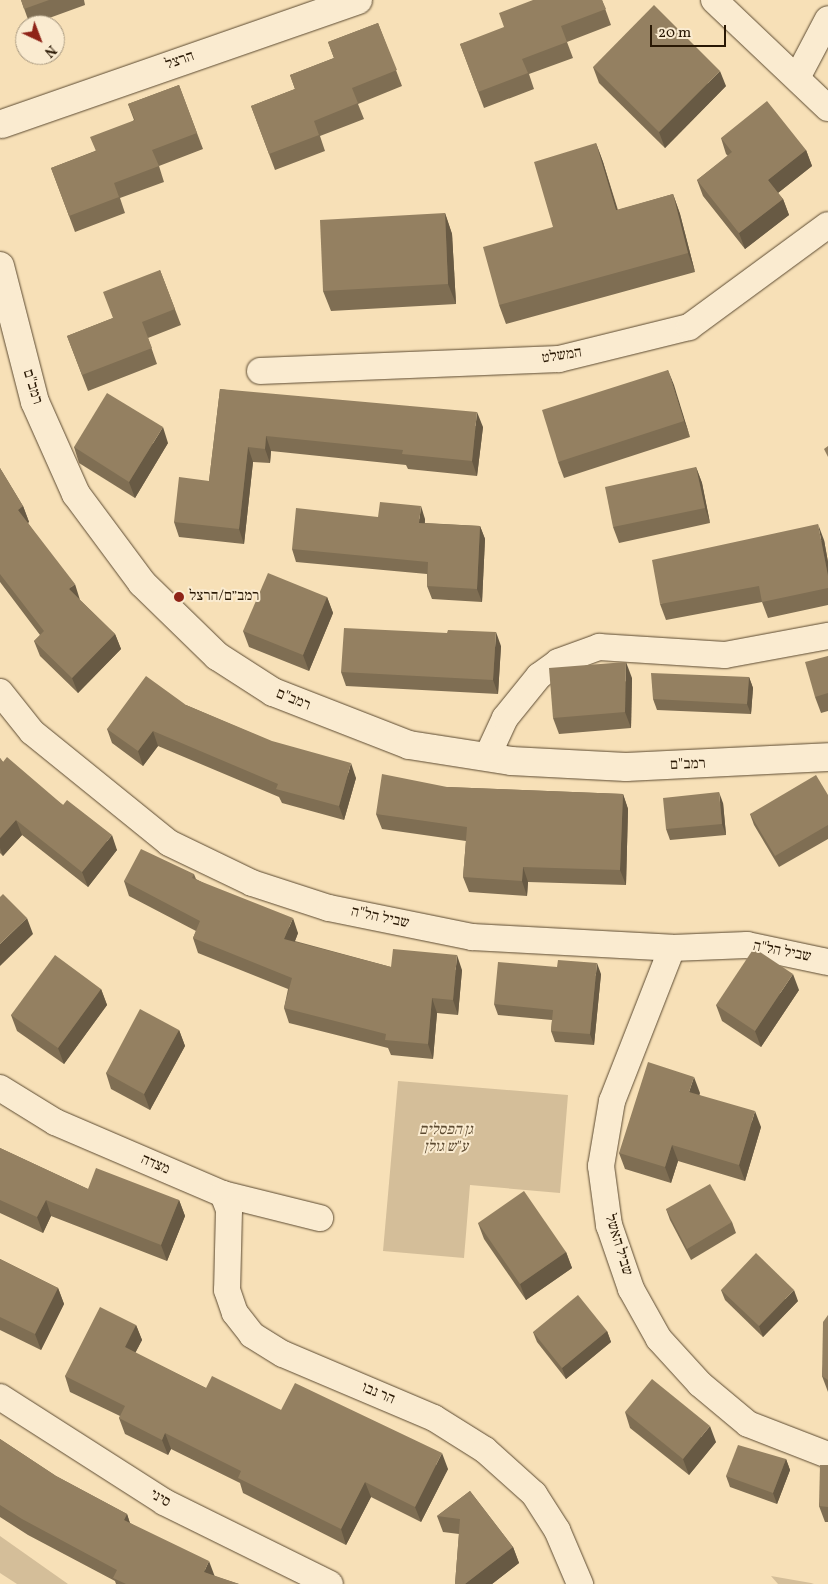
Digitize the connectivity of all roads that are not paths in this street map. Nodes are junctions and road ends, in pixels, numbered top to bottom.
1 (358, 0) edge
2 (714, 0) edge
3 (828, 18) edge
4 (798, 76) junction
5 (828, 108) edge
6 (1, 130) edge
7 (828, 225) edge
8 (0, 266) edge
9 (260, 371) dead end
10 (828, 636) edge
11 (0, 692) edge
12 (487, 757) junction
13 (828, 757) edge
14 (672, 948) junction
15 (828, 962) edge
16 (0, 1088) edge
17 (223, 1194) junction
18 (320, 1218) dead end
19 (0, 1398) edge
20 (828, 1455) edge
21 (330, 1584) edge
22 (580, 1584) edge

1 - 6 street, הרצל
2 - 4 street
3 - 4 street
4 - 5 street
7 - 9 street, המשלט
8 - 12 street, רמב"ם
10 - 12 street
11 - 14 street, שביל הל"ה
12 - 13 street, רמב"ם
14 - 15 street, שביל הל"ה
14 - 20 street, שביל האשל
16 - 17 street, מצדה
17 - 18 street, מצדה
17 - 22 street, הר נבו
19 - 21 street, סיני

